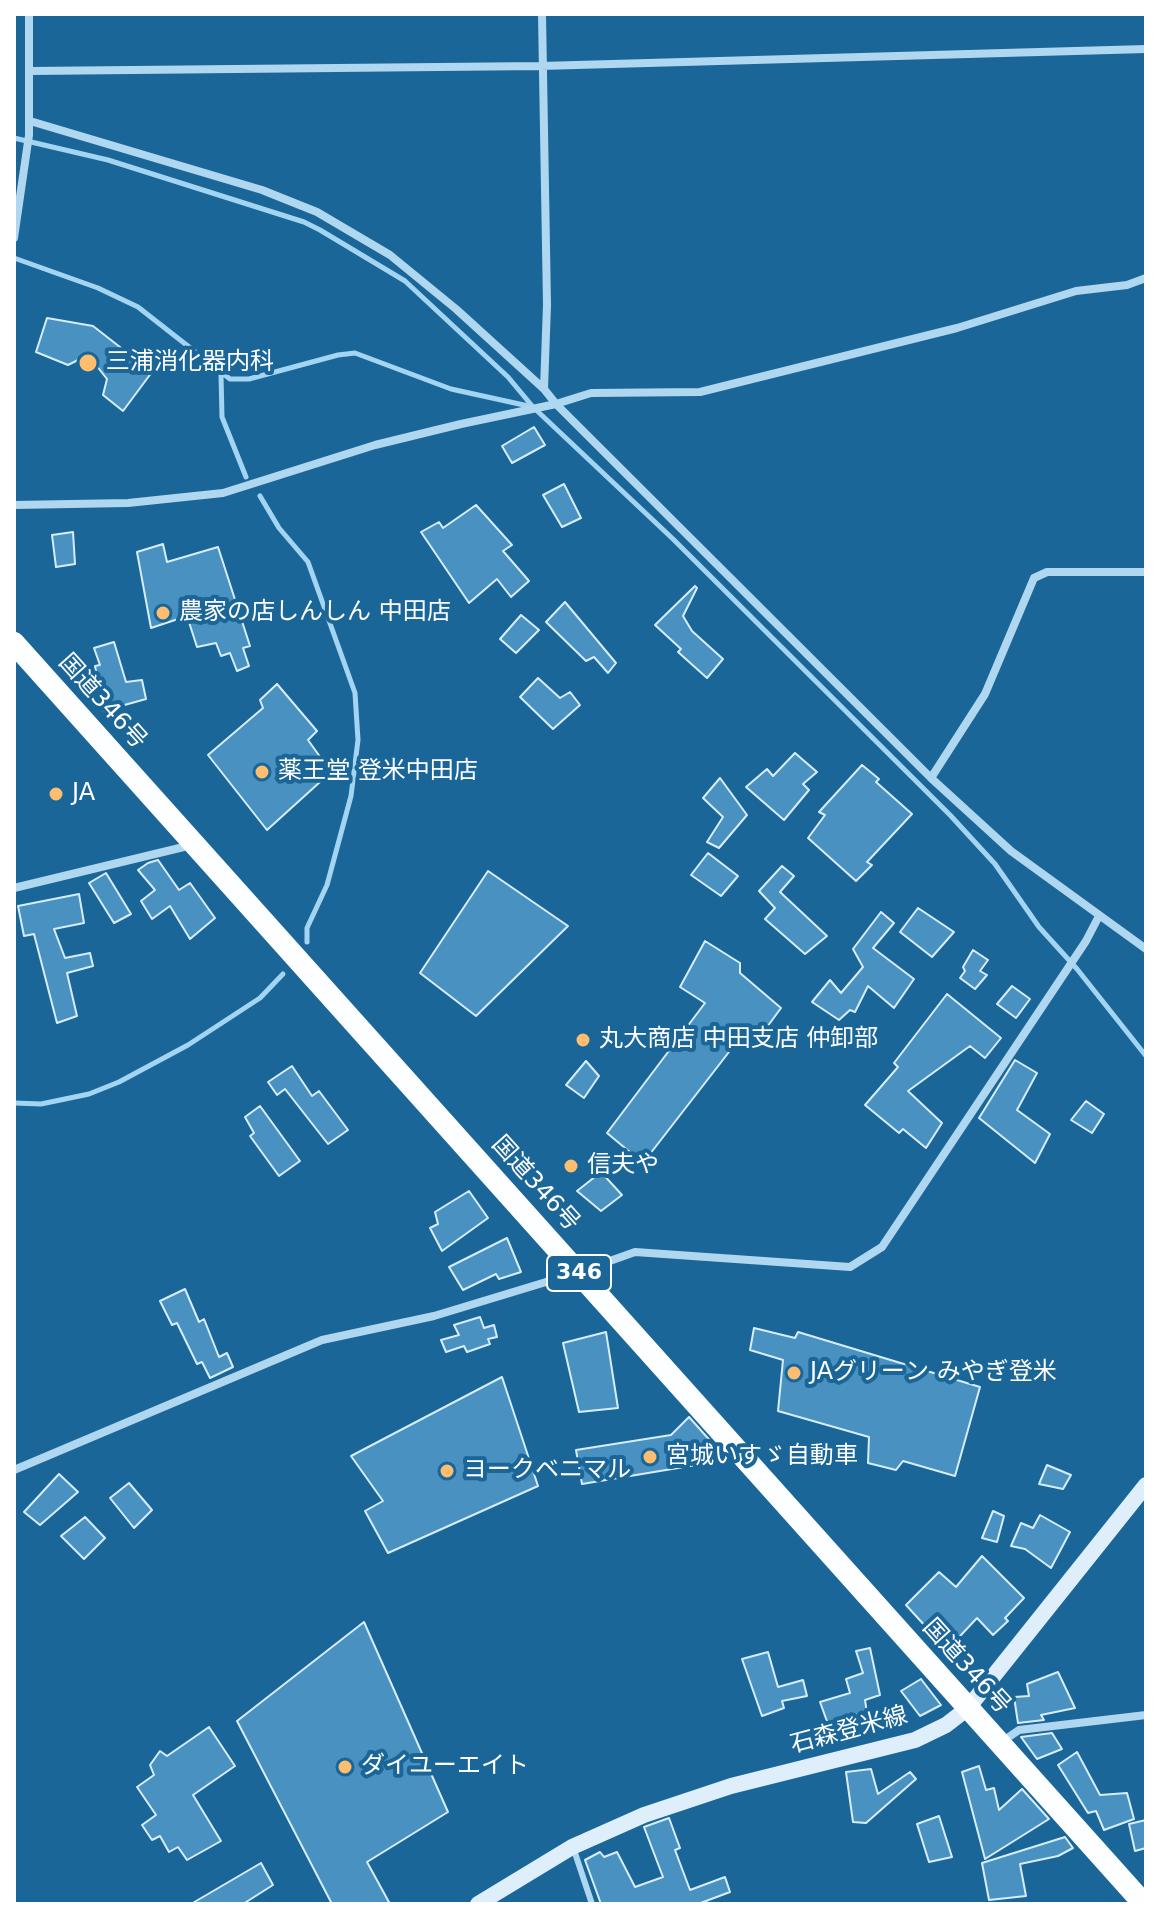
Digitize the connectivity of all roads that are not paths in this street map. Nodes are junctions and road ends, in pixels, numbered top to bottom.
1 (29, 14) edge
2 (542, 14) edge
3 (1146, 49) edge
4 (541, 66) junction
5 (30, 71) junction
6 (30, 121) junction
7 (14, 238) edge
8 (1146, 278) edge
9 (544, 389) junction
10 (556, 404) junction
11 (14, 505) edge
12 (1146, 572) edge
13 (14, 643) edge
14 (931, 778) junction
15 (195, 844) junction
16 (14, 888) edge
17 (1099, 916) junction
18 (1146, 949) edge
19 (579, 1272) junction
20 (14, 1470) edge
21 (1146, 1485) edge
22 (968, 1708) junction
23 (1146, 1715) edge
24 (999, 1743) junction
25 (572, 1847) junction
26 (478, 1904) edge
27 (592, 1904) edge
28 (1144, 1904) edge

1 - 5 street
2 - 4 street
3 - 4 street
4 - 5 street
4 - 9 street
5 - 6 street
6 - 7 street
6 - 9 street
8 - 10 street
9 - 10 street
10 - 11 street
10 - 14 street
12 - 14 street
13 - 15 highway, 国道346号 / 346
14 - 17 street
15 - 16 street
15 - 19 highway, 国道346号 / 346
17 - 18 street
17 - 19 street
19 - 20 street
19 - 22 highway, 国道346号 / 346
21 - 22 main road, 石森登米線
22 - 24 highway, 国道346号 / 346
22 - 25 main road, 石森登米線
23 - 24 street
24 - 28 highway, 国道346号 / 346
25 - 26 main road, 石森登米線
25 - 27 lane

